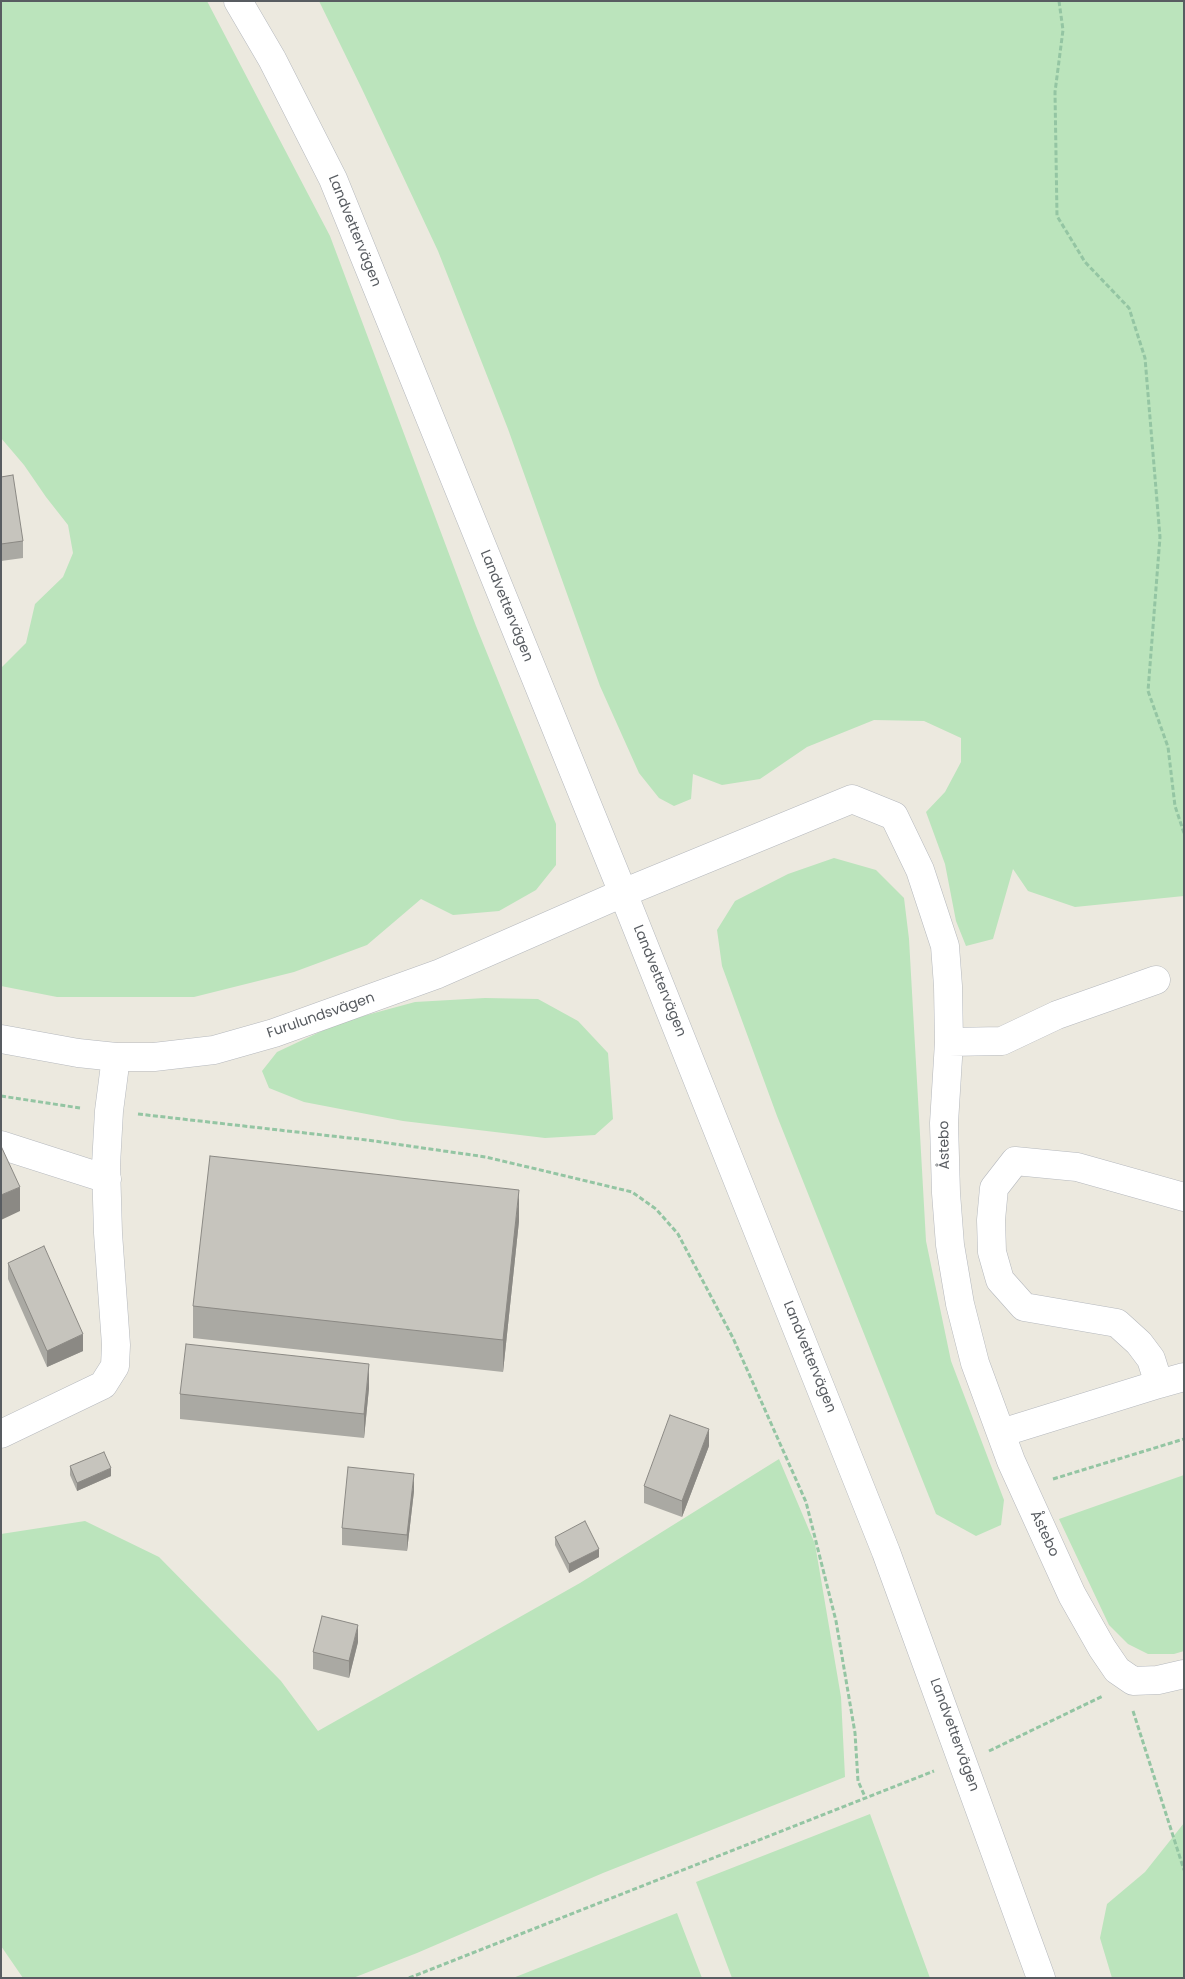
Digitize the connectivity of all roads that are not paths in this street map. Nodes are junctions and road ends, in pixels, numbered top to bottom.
1 (238, 1) edge
2 (624, 893) junction
3 (1156, 980) dead end
4 (1, 1039) edge
5 (950, 1042) junction
6 (116, 1057) junction
7 (1, 1145) edge
8 (107, 1179) junction
9 (1184, 1197) edge
10 (1171, 1380) edge
11 (1000, 1433) junction
12 (1, 1434) edge
13 (1184, 1674) edge
14 (1041, 1978) edge

1 - 2 street, Landvettervägen
2 - 5 street, Åstebo
2 - 6 street, Furulundsvägen
2 - 14 street, Landvettervägen
3 - 5 street
4 - 6 street, Furulundsvägen
5 - 11 street, Åstebo
6 - 8 street
7 - 8 street
8 - 12 street
9 - 10 street
10 - 11 street
11 - 13 street, Åstebo

